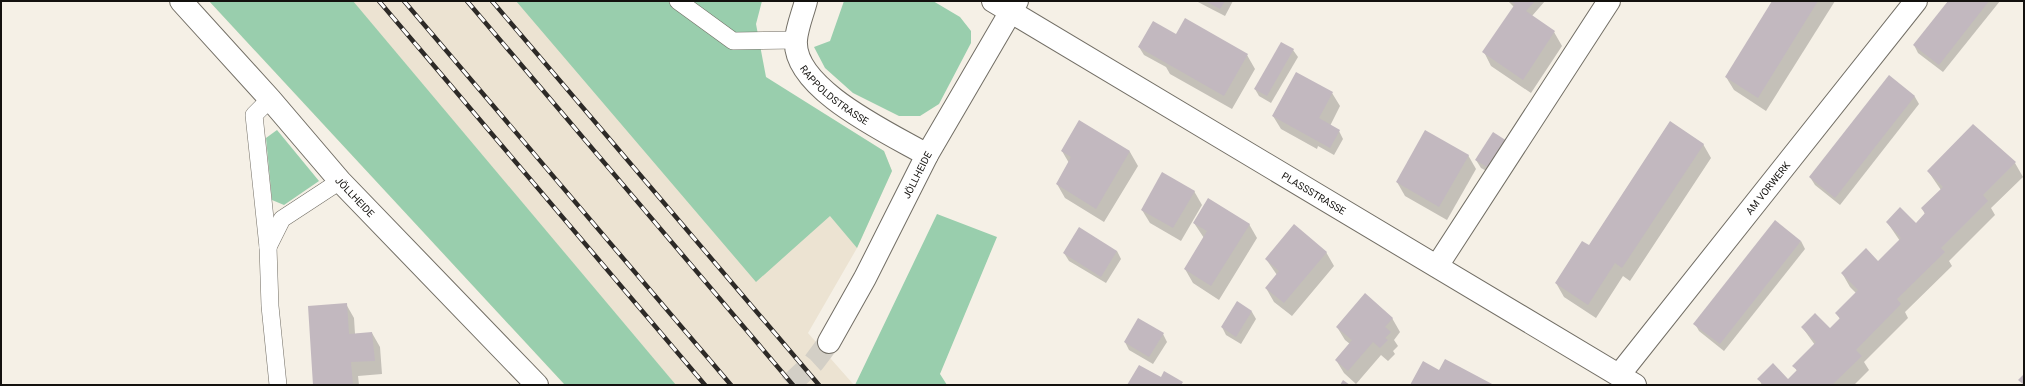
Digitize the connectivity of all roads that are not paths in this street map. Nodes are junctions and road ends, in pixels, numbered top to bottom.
1 (181, 1) edge
2 (678, 1) edge
3 (806, 1) edge
4 (1609, 1) edge
5 (1916, 1) edge
6 (1007, 4) edge
7 (796, 40) junction
8 (270, 99) junction
9 (927, 155) junction
10 (340, 181) junction
11 (268, 247) junction
12 (1437, 266) junction
13 (829, 342) tunnel mouth
14 (1627, 380) edge
15 (278, 385) edge
16 (537, 385) edge

1 - 8 street, JÖLLHEIDE
2 - 7 lane
3 - 7 street, RAPPOLDSTRASSE
4 - 12 street
5 - 14 street, AM VORWERK
6 - 9 street, JÖLLHEIDE
6 - 12 street, PLASSSTRASSE
7 - 9 street, RAPPOLDSTRASSE
8 - 10 street, JÖLLHEIDE
8 - 11 lane
9 - 13 street, JÖLLHEIDE
10 - 11 lane
10 - 16 street, JÖLLHEIDE
11 - 15 lane
12 - 14 street, PLASSSTRASSE

